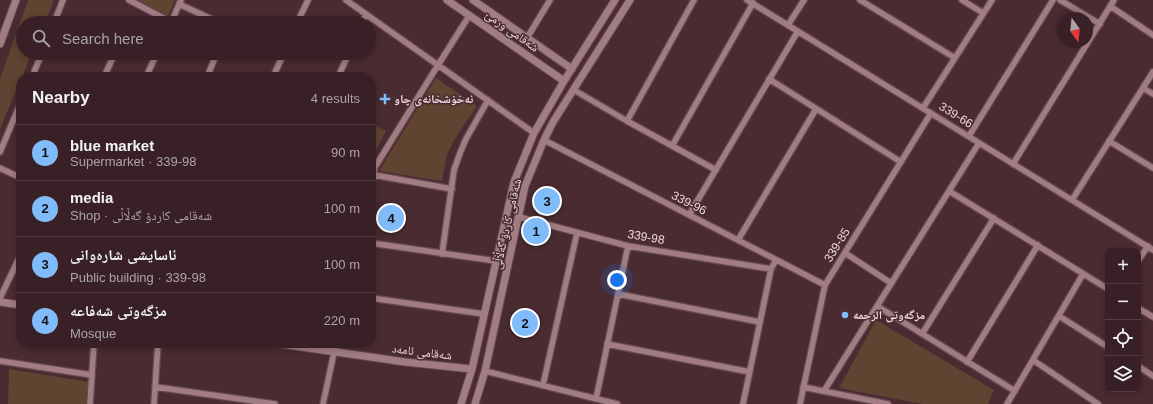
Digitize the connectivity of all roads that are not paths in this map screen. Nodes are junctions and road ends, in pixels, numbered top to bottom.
1 (16, 0) edge
2 (63, 0) edge
3 (129, 0) edge
4 (300, 0) edge
5 (346, 0) edge
6 (447, 0) edge
7 (473, 0) edge
8 (550, 0) edge
9 (615, 0) edge
10 (630, 0) edge
11 (694, 0) edge
12 (804, 0) edge
13 (860, 0) edge
14 (962, 0) edge
15 (992, 0) edge
16 (1053, 0) edge
17 (1060, 0) edge
18 (1114, 0) edge
19 (180, 2) edge
20 (307, 2) edge
21 (750, 2) edge
22 (1110, 6) junction
23 (611, 8) junction
24 (983, 13) junction
25 (621, 14) junction
26 (366, 15) edge
27 (57, 16) edge
28 (158, 16) edge
29 (174, 16) edge
30 (207, 16) edge
31 (300, 16) edge
32 (469, 16) junction
33 (376, 22) edge
34 (1100, 24) junction
35 (788, 25) junction
36 (798, 31) junction
37 (1153, 35) edge
38 (527, 38) junction
39 (0, 44) edge
40 (955, 58) junction
41 (39, 60) edge
42 (112, 60) edge
43 (154, 60) edge
44 (214, 60) edge
45 (281, 60) edge
46 (346, 60) edge
47 (438, 65) junction
48 (572, 69) junction
49 (34, 72) edge
50 (106, 72) edge
51 (148, 72) edge
52 (209, 72) edge
53 (275, 72) edge
54 (340, 72) edge
55 (1153, 72) edge
56 (769, 79) junction
57 (564, 81) junction
58 (1143, 88) junction
59 (574, 90) junction
60 (1153, 94) edge
61 (488, 100) junction
62 (923, 108) junction
63 (816, 109) junction
64 (931, 113) junction
65 (16, 114) edge
66 (627, 121) junction
67 (534, 133) junction
68 (968, 136) junction
69 (544, 140) junction
70 (1109, 141) junction
71 (979, 142) junction
72 (672, 146) junction
73 (0, 152) edge
74 (376, 162) edge
75 (901, 162) junction
76 (1013, 164) junction
77 (0, 168) edge
78 (1153, 168) edge
79 (716, 170) junction
80 (376, 175) edge
81 (16, 176) edge
82 (452, 189) junction
83 (949, 190) junction
84 (1072, 200) junction
85 (689, 215) junction
86 (519, 217) junction
87 (994, 218) junction
88 (577, 233) junction
89 (738, 240) junction
90 (376, 244) edge
91 (1038, 245) junction
92 (628, 246) junction
93 (1150, 248) edge
94 (845, 253) junction
95 (442, 254) junction
96 (1141, 258) edge
97 (776, 260) junction
98 (496, 261) junction
99 (16, 264) edge
100 (771, 269) junction
101 (1084, 274) junction
102 (891, 283) junction
103 (825, 285) junction
104 (1105, 287) edge
105 (618, 294) junction
106 (0, 298) edge
107 (376, 299) edge
108 (0, 302) edge
109 (16, 304) edge
110 (877, 306) junction
111 (1141, 310) edge
112 (484, 314) junction
113 (1059, 316) junction
114 (1153, 317) edge
115 (760, 322) junction
116 (922, 334) junction
117 (607, 344) junction
118 (1105, 345) edge
119 (94, 348) edge
120 (158, 348) edge
121 (308, 348) edge
122 (335, 348) edge
123 (334, 352) junction
124 (1033, 360) junction
125 (0, 361) edge
126 (967, 362) junction
127 (1141, 368) edge
128 (472, 369) junction
129 (485, 371) junction
130 (750, 372) junction
131 (92, 375) junction
132 (1153, 376) edge
133 (543, 386) junction
134 (156, 387) junction
135 (804, 387) junction
136 (824, 391) junction
137 (1015, 391) junction
138 (596, 399) junction
139 (90, 404) edge
140 (154, 404) edge
141 (275, 404) edge
142 (323, 404) edge
143 (460, 404) edge
144 (475, 404) edge
145 (617, 404) edge
146 (744, 404) edge
147 (800, 404) edge
148 (888, 404) edge
149 (1007, 404) edge
150 (1098, 404) edge

1 - 39 street
2 - 27 street
3 - 28 street
4 - 20 street
5 - 26 street
6 - 32 street, شەقامی ورمێ
7 - 38 street, شەقامی ورمێ
8 - 38 street
9 - 23 street, شەقامی کاردۆ گەڵاڵی
10 - 25 street, شەقامی کاردۆ گەڵاڵی
11 - 66 street
12 - 35 street
13 - 40 street
14 - 24 street
15 - 24 street
16 - 68 street
17 - 34 street
18 - 22 street
19 - 29 street
19 - 30 street
20 - 31 street
21 - 35 street, 339-66
21 - 72 street
22 - 34 street
22 - 37 street
23 - 25 street
23 - 48 street, شەقامی کاردۆ گەڵاڵی
24 - 40 street
25 - 59 street, شەقامی کاردۆ گەڵاڵی
32 - 47 street
32 - 57 street, شەقامی ورمێ
33 - 47 street
34 - 76 street
35 - 36 street, 339-66
36 - 56 street
36 - 62 street, 339-66
38 - 48 street, شەقامی ورمێ
40 - 62 street
41 - 49 street
42 - 50 street
43 - 51 street
44 - 52 street
45 - 53 street
46 - 54 street
47 - 61 street
47 - 74 street
48 - 57 street, شەقامی کاردۆ گەڵاڵی
55 - 58 street
56 - 63 street
56 - 79 street
57 - 67 street, شەقامی کاردۆ گەڵاڵی
58 - 60 street
58 - 70 street
59 - 66 street
59 - 69 street, شەقامی کاردۆ گەڵاڵی
61 - 67 street
61 - 82 street
62 - 64 street, 339-66
63 - 75 street
63 - 89 street
64 - 68 street, 339-66
64 - 75 street, 339-85
65 - 73 street
66 - 72 street
67 - 98 street, شەقامی کاردۆ گەڵاڵی
68 - 71 street, 339-66
69 - 85 street, 339-96
69 - 86 street, شەقامی کاردۆ گەڵاڵی
70 - 78 street
70 - 84 street
71 - 76 street, 339-66
71 - 83 street
72 - 79 street
75 - 94 street, 339-85
76 - 84 street, 339-66
77 - 81 street
79 - 85 street
80 - 82 street
82 - 95 street
83 - 87 street
83 - 102 street
84 - 93 street, 339-66
85 - 89 street, 339-96
86 - 88 street, 339-98
86 - 129 street, شەقامی کاردۆ گەڵاڵی
87 - 91 street
87 - 116 street
88 - 92 street, 339-98
88 - 133 street
89 - 97 street, 339-96
90 - 95 street
91 - 101 street
91 - 126 street
92 - 100 street, 339-98
92 - 105 street
93 - 96 street
94 - 102 street
94 - 103 street, 339-85
95 - 98 street
97 - 100 street
97 - 103 street, 339-96
98 - 112 street, شەقامی کاردۆ گەڵاڵی
99 - 106 street
100 - 115 street
101 - 104 street
101 - 113 street
102 - 110 street
103 - 135 street, 339-85
105 - 115 street
105 - 117 street
107 - 112 street
108 - 109 street
110 - 116 street
110 - 136 street
111 - 114 street
112 - 128 street, شەقامی کاردۆ گەڵاڵی
113 - 118 street
113 - 124 street
115 - 130 street
116 - 126 street
117 - 130 street
117 - 138 street
119 - 131 street
120 - 134 street
121 - 123 street, شەقامی ئامەد
122 - 123 street
123 - 128 street, شەقامی ئامەد
123 - 142 street
124 - 137 street
124 - 150 street
125 - 131 street
126 - 137 street
127 - 132 street
128 - 143 street, شەقامی کاردۆ گەڵاڵی
129 - 133 street
129 - 144 street, شەقامی کاردۆ گەڵاڵی
130 - 146 street
131 - 139 street
133 - 138 street
134 - 140 street
134 - 141 street
135 - 136 street
135 - 147 street, 339-85
136 - 148 street
137 - 149 street
138 - 145 street

